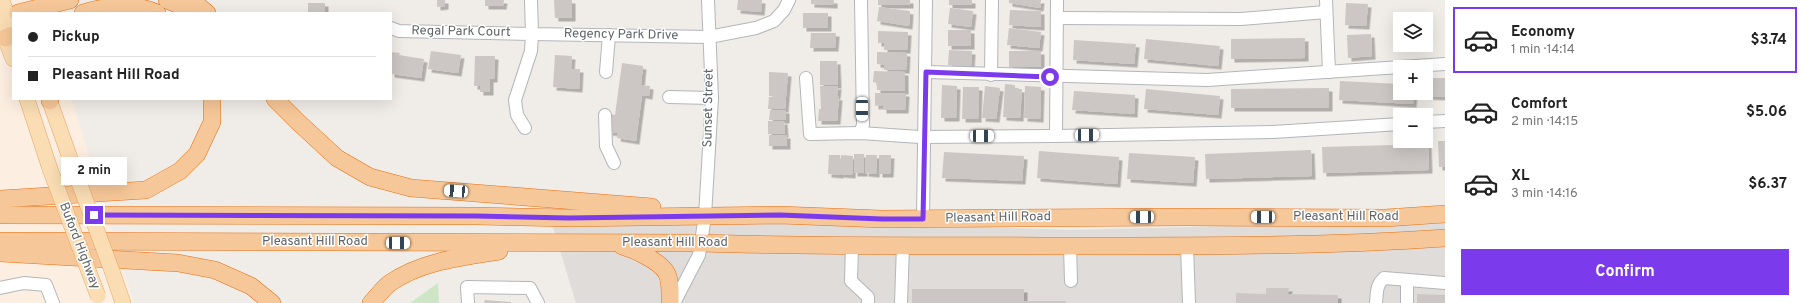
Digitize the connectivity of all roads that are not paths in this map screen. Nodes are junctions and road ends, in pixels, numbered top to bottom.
1 (70, 0) edge
2 (167, 0) edge
3 (191, 0) edge
4 (531, 0) edge
5 (708, 0) edge
6 (789, 0) edge
7 (861, 0) edge
8 (926, 0) edge
9 (992, 0) edge
10 (1057, 0) edge
11 (1326, 0) edge
12 (16, 12) edge
13 (86, 12) edge
14 (152, 12) edge
15 (187, 12) edge
16 (206, 12) edge
17 (1326, 12) junction
18 (11, 13) edge
19 (1057, 18) junction
20 (392, 28) edge
21 (532, 34) junction
22 (609, 35) junction
23 (9, 36) edge
24 (709, 37) junction
25 (12, 53) edge
26 (1445, 64) edge
27 (606, 72) dead end
28 (926, 72) junction
29 (1329, 72) junction
30 (991, 75) junction
31 (1056, 77) junction
32 (806, 78) dead end
33 (669, 97) dead end
34 (712, 98) junction
35 (27, 100) edge
36 (49, 100) edge
37 (212, 100) edge
38 (276, 100) edge
39 (283, 100) edge
40 (605, 116) dead end
41 (1445, 120) edge
42 (1433, 121) edge
43 (298, 122) junction
44 (1393, 124) edge
45 (525, 128) dead end
46 (860, 133) junction
47 (924, 136) junction
48 (1056, 136) junction
49 (614, 163) dead end
50 (0, 199) edge
51 (1445, 214) edge
52 (0, 215) edge
53 (705, 216) junction
54 (923, 219) junction
55 (1445, 238) edge
56 (0, 241) edge
57 (540, 243) junction
58 (610, 243) junction
59 (701, 243) junction
60 (852, 245) junction
61 (903, 245) junction
62 (1070, 246) junction
63 (1187, 246) junction
64 (0, 253) edge
65 (1071, 280) dead end
66 (1407, 280) junction
67 (1445, 283) edge
68 (0, 288) edge
69 (99, 300) edge
70 (53, 303) edge
71 (123, 303) edge
72 (272, 303) edge
73 (371, 303) edge
74 (468, 303) edge
75 (538, 303) edge
76 (670, 303) edge
77 (674, 303) edge
78 (868, 303) edge
79 (901, 303) edge
80 (1189, 303) edge
81 (1376, 303) edge
82 (1407, 303) edge

1 - 12 highway
2 - 15 highway
3 - 16 highway
4 - 21 street
5 - 24 street, Sunset Street
6 - 24 street, Regency Park Drive
7 - 46 street
8 - 28 street
9 - 30 street
10 - 19 street
11 - 17 street
13 - 14 highway
17 - 19 street
17 - 29 street
18 - 23 main road
19 - 31 street
20 - 21 street, Regal Park Court
21 - 22 street, Regency Park Drive
21 - 45 street
22 - 24 street, Regency Park Drive
22 - 27 street
23 - 25 main road
24 - 34 street, Sunset Street
26 - 29 street
28 - 30 street
28 - 47 street
29 - 31 street
30 - 31 street
31 - 48 street
32 - 46 street
33 - 34 street
34 - 53 street, Sunset Street
35 - 69 main road, Buford Highway, bridge
36 - 71 main road, Buford Highway, bridge
37 - 50 highway
38 - 43 highway
39 - 43 highway
40 - 49 street
41 - 42 street
43 - 53 highway
44 - 48 street
46 - 47 street
47 - 48 street
47 - 54 street
51 - 54 highway, Pleasant Hill Road
52 - 53 highway, Pleasant Hill Road
53 - 54 highway, Pleasant Hill Road
53 - 59 street, Sunset Street
55 - 63 highway, Pleasant Hill Road
56 - 57 highway, Pleasant Hill Road
57 - 58 highway, Pleasant Hill Road
57 - 73 highway
58 - 59 highway, Pleasant Hill Road
58 - 76 highway
59 - 60 highway, Pleasant Hill Road
59 - 77 street, Sunset Street
60 - 61 highway, Pleasant Hill Road
60 - 78 street
61 - 62 highway, Pleasant Hill Road
61 - 79 street
62 - 63 highway, Pleasant Hill Road
62 - 65 street
63 - 80 street
64 - 72 highway
66 - 67 street
66 - 81 street
66 - 82 street
68 - 70 street
74 - 75 street

